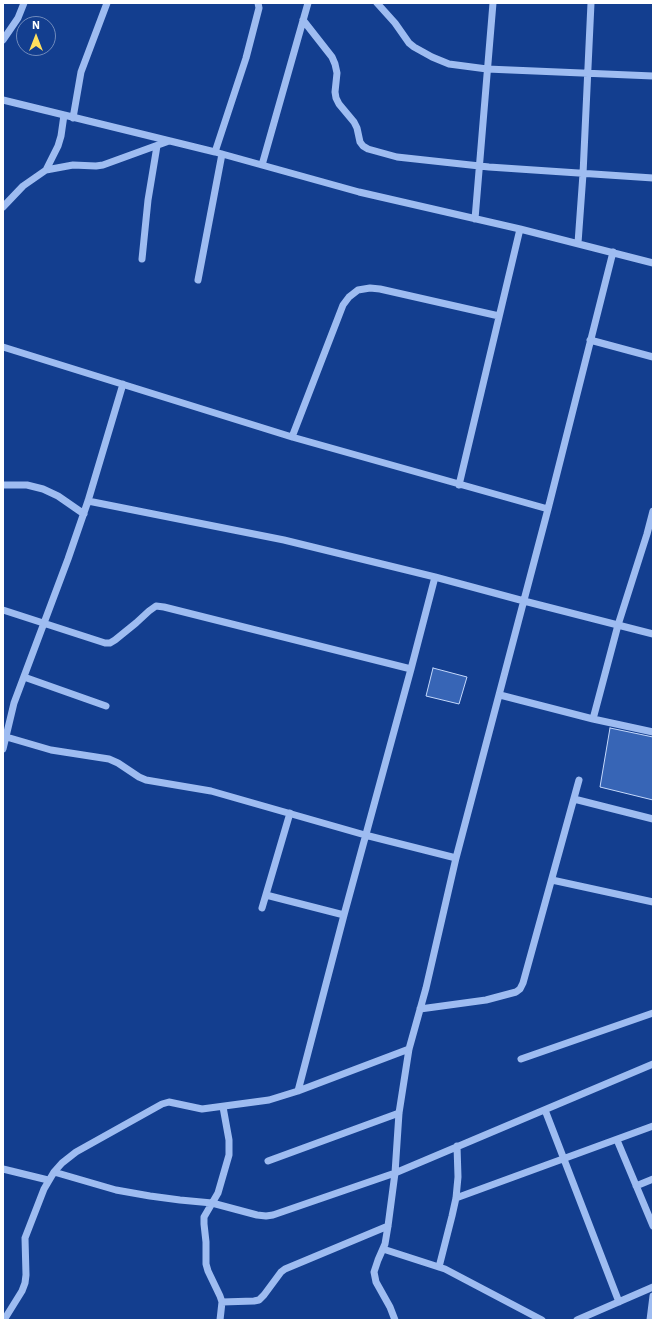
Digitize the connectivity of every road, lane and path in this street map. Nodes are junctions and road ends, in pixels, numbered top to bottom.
1 (24, 3) edge
2 (107, 3) edge
3 (258, 3) edge
4 (308, 3) edge
5 (377, 3) edge
6 (493, 3) edge
7 (591, 3) edge
8 (303, 20) junction
9 (3, 40) edge
10 (487, 68) junction
11 (588, 73) junction
12 (653, 76) edge
13 (3, 100) edge
14 (64, 116) junction
15 (73, 118) junction
16 (170, 141) junction
17 (157, 146) junction
18 (219, 153) junction
19 (262, 165) junction
20 (479, 166) junction
21 (46, 170) junction
22 (583, 174) junction
23 (653, 178) edge
24 (3, 207) edge
25 (475, 219) junction
26 (520, 229) junction
27 (578, 244) junction
28 (613, 252) junction
29 (142, 259) dead end
30 (653, 263) edge
31 (198, 280) dead end
32 (499, 316) junction
33 (590, 340) junction
34 (3, 347) edge
35 (653, 357) edge
36 (123, 384) junction
37 (292, 437) junction
38 (3, 485) edge
39 (458, 485) junction
40 (88, 501) junction
41 (548, 509) junction
42 (653, 510) edge
43 (84, 514) junction
44 (650, 535) edge
45 (435, 577) junction
46 (524, 601) junction
47 (3, 610) edge
48 (43, 624) junction
49 (618, 625) junction
50 (653, 634) edge
51 (411, 669) junction
52 (24, 677) junction
53 (500, 695) junction
54 (106, 706) dead end
55 (593, 719) junction
56 (653, 732) edge
57 (5, 736) edge
58 (3, 749) edge
59 (579, 780) dead end
60 (574, 799) junction
61 (290, 813) junction
62 (653, 819) edge
63 (365, 835) junction
64 (456, 858) junction
65 (552, 880) junction
66 (266, 895) junction
67 (653, 902) edge
68 (262, 908) dead end
69 (344, 915) junction
70 (420, 1009) junction
71 (653, 1013) edge
72 (409, 1049) junction
73 (520, 1059) dead end
74 (653, 1064) edge
75 (298, 1091) junction
76 (222, 1107) junction
77 (545, 1110) junction
78 (399, 1113) junction
79 (653, 1126) edge
80 (617, 1140) junction
81 (457, 1146) junction
82 (565, 1158) junction
83 (268, 1161) dead end
84 (3, 1169) edge
85 (54, 1172) junction
86 (394, 1173) junction
87 (653, 1179) edge
88 (48, 1180) junction
89 (636, 1186) junction
90 (456, 1198) junction
91 (212, 1203) junction
92 (388, 1226) junction
93 (653, 1226) edge
94 (383, 1249) junction
95 (439, 1267) junction
96 (653, 1287) edge
97 (653, 1296) edge
98 (222, 1302) junction
99 (619, 1302) junction
100 (4, 1320) edge
101 (220, 1320) edge
102 (395, 1320) edge
103 (542, 1320) edge
104 (577, 1320) edge
105 (650, 1320) edge

1 - 9 street
2 - 15 street
3 - 18 street
4 - 8 street
5 - 10 street
6 - 10 street
7 - 11 street
8 - 19 street
8 - 20 street
10 - 11 street
10 - 20 street
11 - 12 street
11 - 22 street
13 - 14 street
14 - 15 street
14 - 21 street
15 - 16 street
16 - 17 street
16 - 18 street
17 - 21 street
17 - 29 street
18 - 19 street
18 - 31 street
19 - 25 street
20 - 22 street
20 - 25 street
21 - 24 street
22 - 23 street
22 - 27 street
25 - 26 street
26 - 27 street
26 - 32 street
27 - 28 street
28 - 30 street
28 - 33 street
32 - 37 street
32 - 39 street
33 - 35 street
33 - 41 street
34 - 36 street
36 - 37 street
36 - 40 street
37 - 39 street
38 - 43 street
39 - 41 street
40 - 43 street
40 - 45 street
41 - 46 street
42 - 44 street
43 - 48 street
44 - 49 street
45 - 46 street
45 - 51 street
46 - 49 street
46 - 53 street
47 - 48 street
48 - 51 street
48 - 52 street
49 - 50 street
49 - 55 street
51 - 63 street
52 - 54 street
52 - 57 street
53 - 55 street
53 - 64 street
55 - 56 street
57 - 58 street
57 - 61 street
59 - 60 street
60 - 62 street
60 - 65 street
61 - 63 street
61 - 66 street
63 - 64 street
63 - 69 street
64 - 70 street
65 - 67 street
65 - 70 street
66 - 68 street
66 - 69 street
69 - 75 street
70 - 72 street
71 - 73 street
72 - 75 street
72 - 78 street
74 - 77 street
75 - 76 street
76 - 85 street
76 - 91 street
77 - 81 street
77 - 82 street
78 - 83 street
78 - 86 street
79 - 80 street
80 - 82 street
80 - 89 street
81 - 86 street
81 - 90 street
82 - 90 street
82 - 99 street
84 - 88 street
85 - 88 street
85 - 91 street
86 - 91 street
86 - 92 street
87 - 89 street
88 - 100 street
89 - 93 street
90 - 95 street
91 - 98 street
92 - 94 street
92 - 98 street
94 - 95 street
94 - 102 street
95 - 103 street
96 - 99 street
97 - 105 street
98 - 101 street
99 - 104 street

